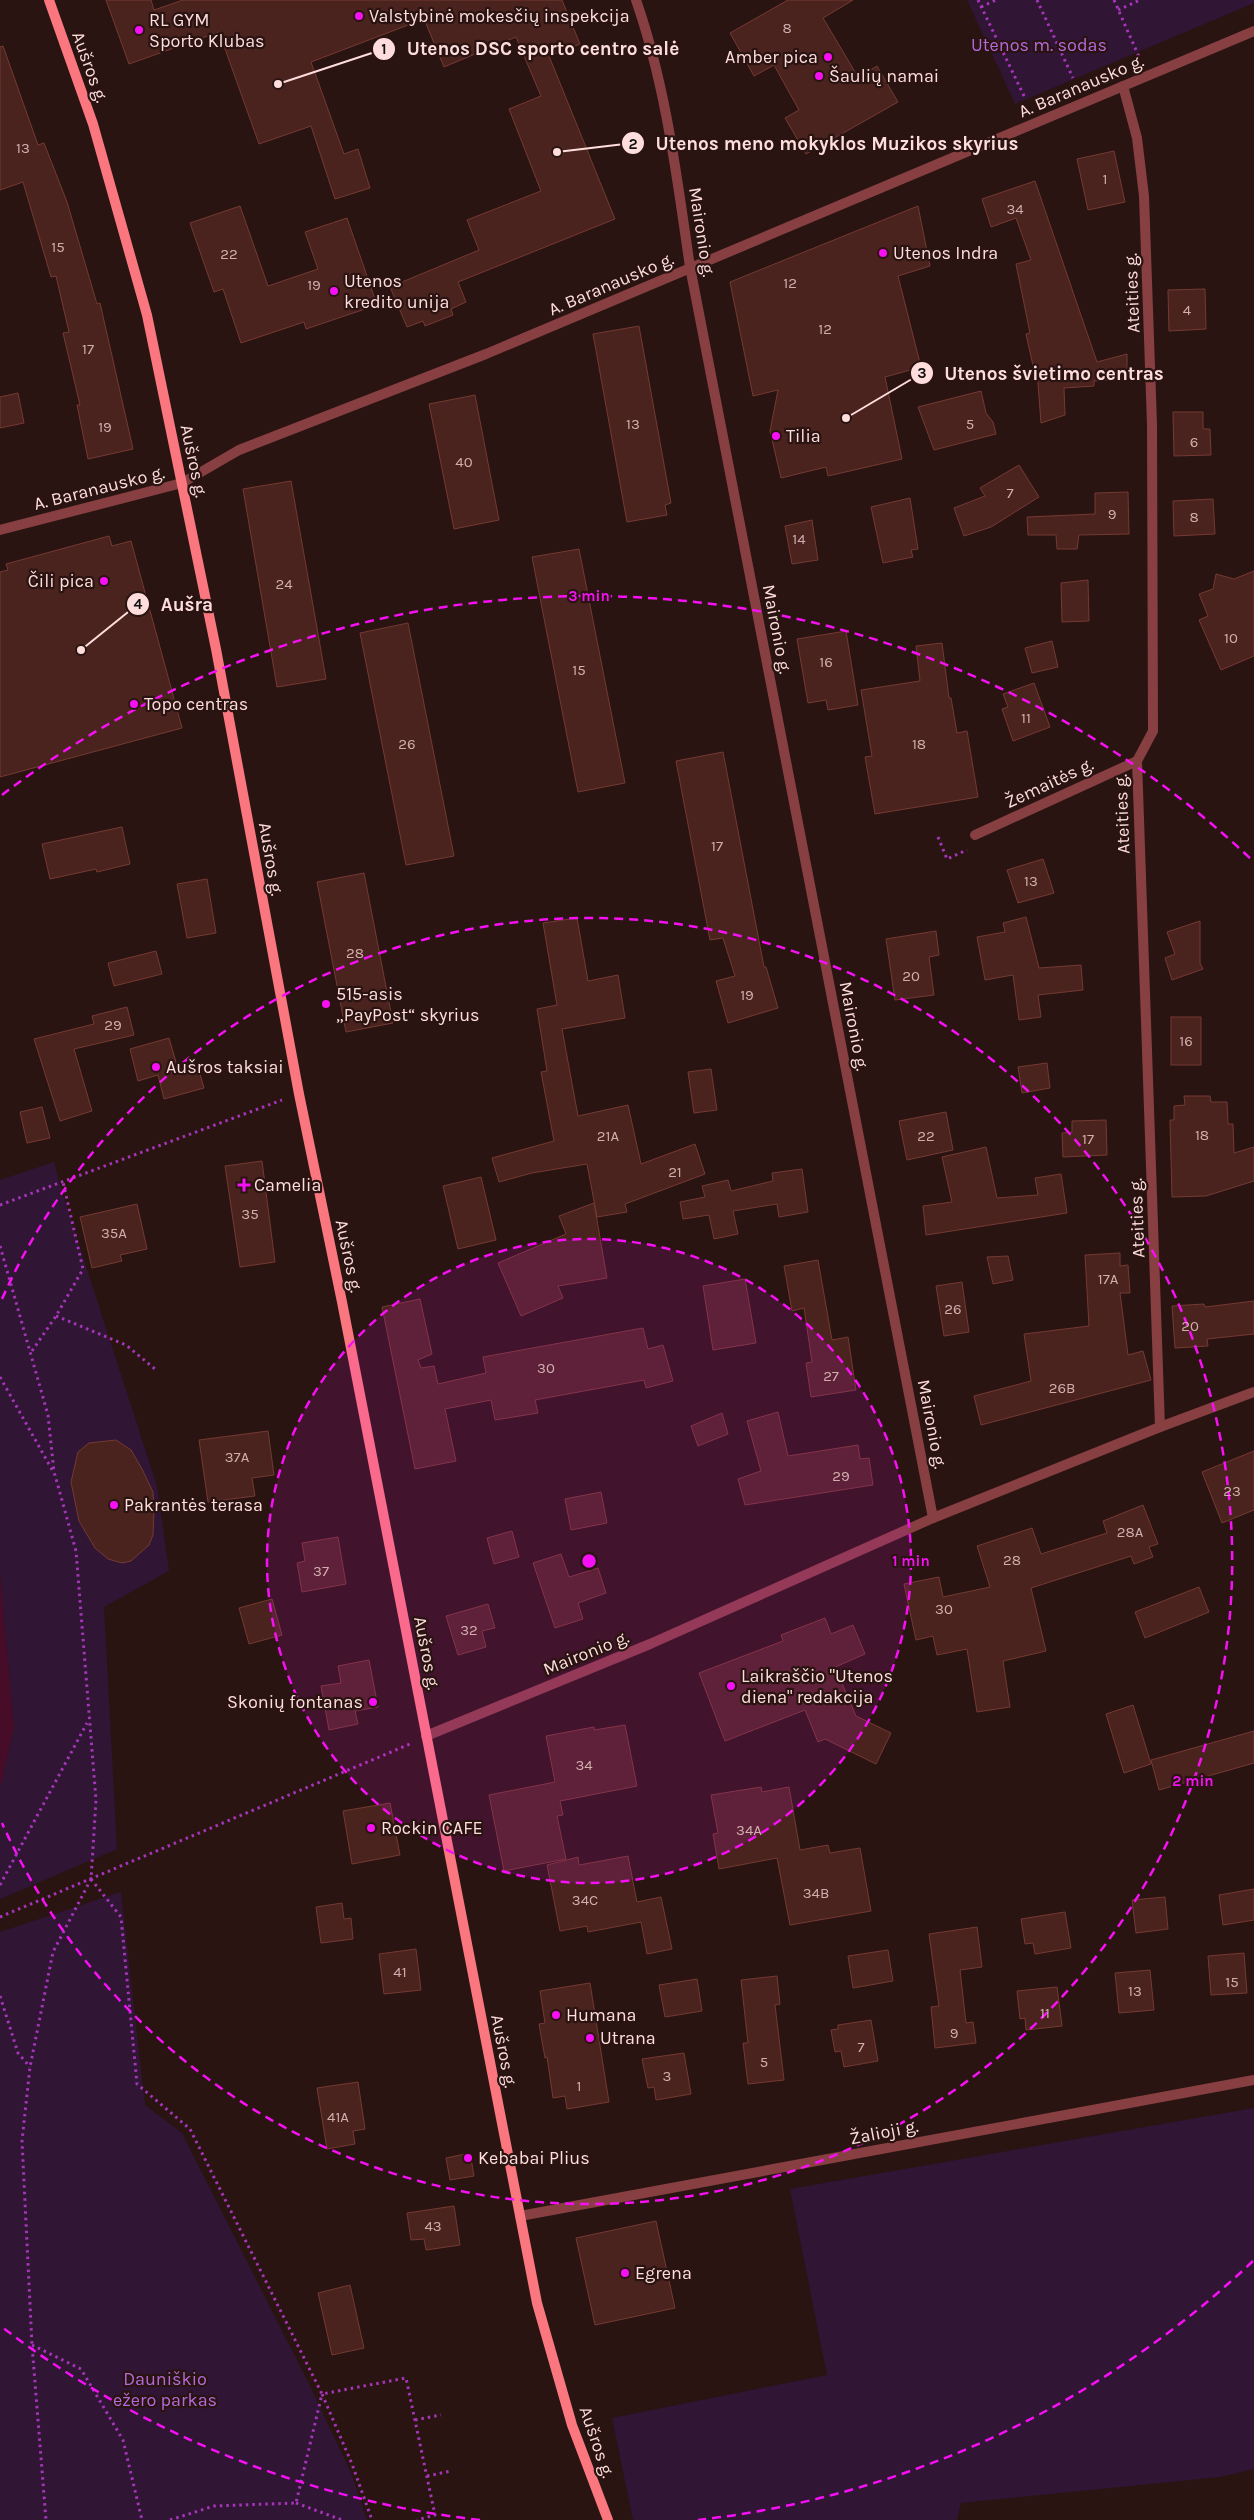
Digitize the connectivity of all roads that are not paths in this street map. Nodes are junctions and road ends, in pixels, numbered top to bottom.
1 (49, 0) edge
2 (636, 0) edge
3 (1254, 31) edge
4 (1123, 86) junction
5 (690, 267) junction
6 (182, 483) junction
7 (0, 530) edge
8 (1137, 761) junction
9 (975, 835) dead end
10 (1254, 1392) edge
11 (1160, 1427) junction
12 (933, 1518) junction
13 (426, 1736) junction
14 (1254, 2080) edge
15 (520, 2216) junction
16 (608, 2520) edge

1 - 6 street, Aušros g.
2 - 5 street, Maironio g.
3 - 4 street, A. Baranausko g.
4 - 5 street, A. Baranausko g.
4 - 8 street, Ateities g.
5 - 6 street, A. Baranausko g.
5 - 12 street, Maironio g.
6 - 7 street, A. Baranausko g.
6 - 13 street, Aušros g.
8 - 9 street, Žemaitės g.
8 - 11 street, Ateities g.
10 - 11 street
11 - 12 street
12 - 13 street, Maironio g.
13 - 15 street, Aušros g.
14 - 15 street, Žalioji g.
15 - 16 street, Aušros g.

